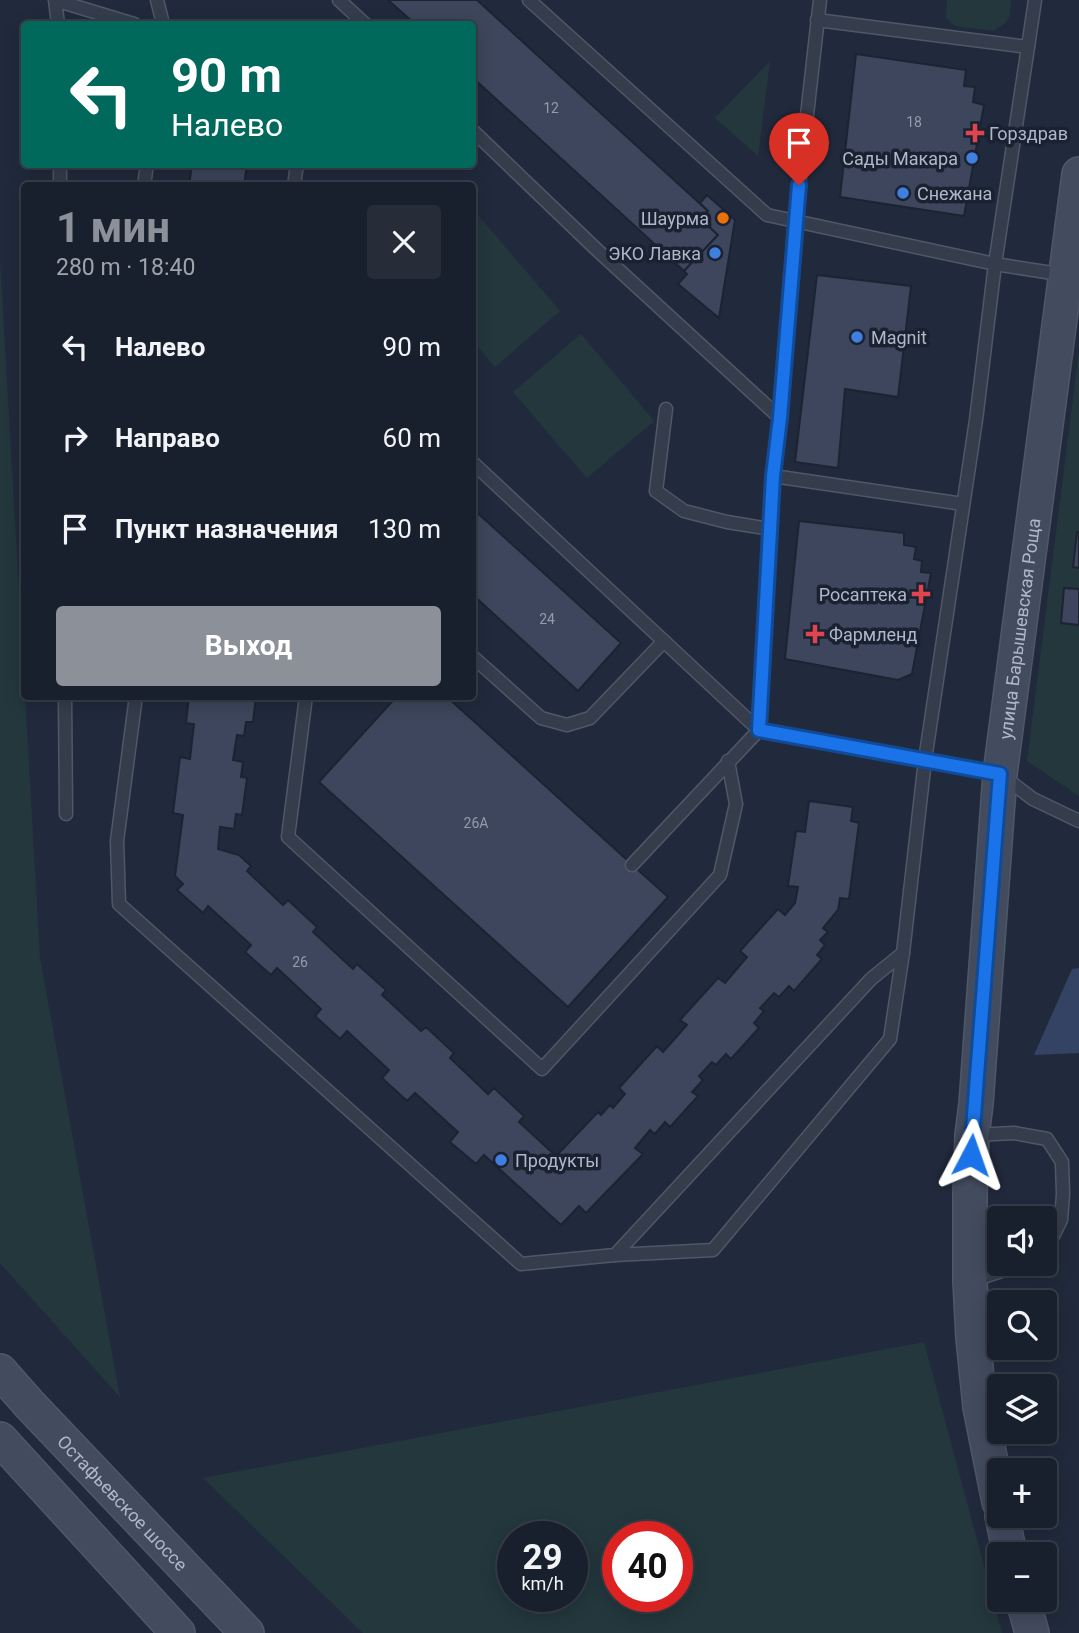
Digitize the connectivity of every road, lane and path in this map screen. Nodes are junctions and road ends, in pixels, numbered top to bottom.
1 (157, 0) edge
2 (339, 0) edge
3 (529, 0) edge
4 (820, 0) edge
5 (1035, 0) edge
6 (817, 20) junction
7 (58, 21) edge
8 (124, 21) edge
9 (162, 21) edge
10 (362, 21) edge
11 (1028, 47) junction
12 (476, 134) edge
13 (1079, 174) edge
14 (795, 221) junction
15 (996, 264) junction
16 (1066, 275) junction
17 (666, 409) dead end
18 (780, 418) junction
19 (476, 466) edge
20 (773, 476) junction
21 (963, 503) junction
22 (770, 529) junction
23 (664, 641) junction
24 (476, 660) edge
25 (65, 700) edge
26 (135, 700) edge
27 (305, 700) edge
28 (759, 730) junction
29 (925, 760) junction
30 (728, 761) junction
31 (1000, 774) junction
32 (66, 814) dead end
33 (1079, 821) edge
34 (632, 865) dead end
35 (902, 953) junction
36 (972, 1135) junction
37 (1057, 1228) edge
38 (615, 1255) junction
39 (987, 1276) edge
40 (970, 1281) junction
41 (0, 1371) edge
42 (0, 1439) edge
43 (990, 1458) edge
44 (1026, 1612) edge
45 (178, 1633) edge
46 (247, 1633) edge
47 (1032, 1633) edge

1 - 9 lane
2 - 10 lane
3 - 14 lane
4 - 6 lane
5 - 11 lane
6 - 11 lane
6 - 14 lane
7 - 8 lane
11 - 15 lane
12 - 18 lane
13 - 16 street, улица Барышевская Роща
14 - 15 lane
14 - 18 lane
15 - 16 lane
15 - 21 lane
16 - 31 street, улица Барышевская Роща
17 - 22 lane
18 - 20 lane
19 - 23 lane
20 - 21 lane
20 - 22 lane
21 - 29 lane
22 - 28 lane
23 - 24 lane
23 - 28 lane
25 - 32 lane
26 - 38 lane
27 - 30 lane
28 - 29 lane
28 - 30 lane
29 - 31 lane
29 - 35 lane
30 - 34 lane
31 - 33 lane
31 - 36 street, улица Барышевская Роща
35 - 38 lane
35 - 38 lane
36 - 37 lane
36 - 40 street, улица Барышевская Роща
39 - 40 lane
40 - 43 street, улица Барышевская Роща
41 - 46 street, Остафьевское шоссе
42 - 45 street
44 - 47 street

